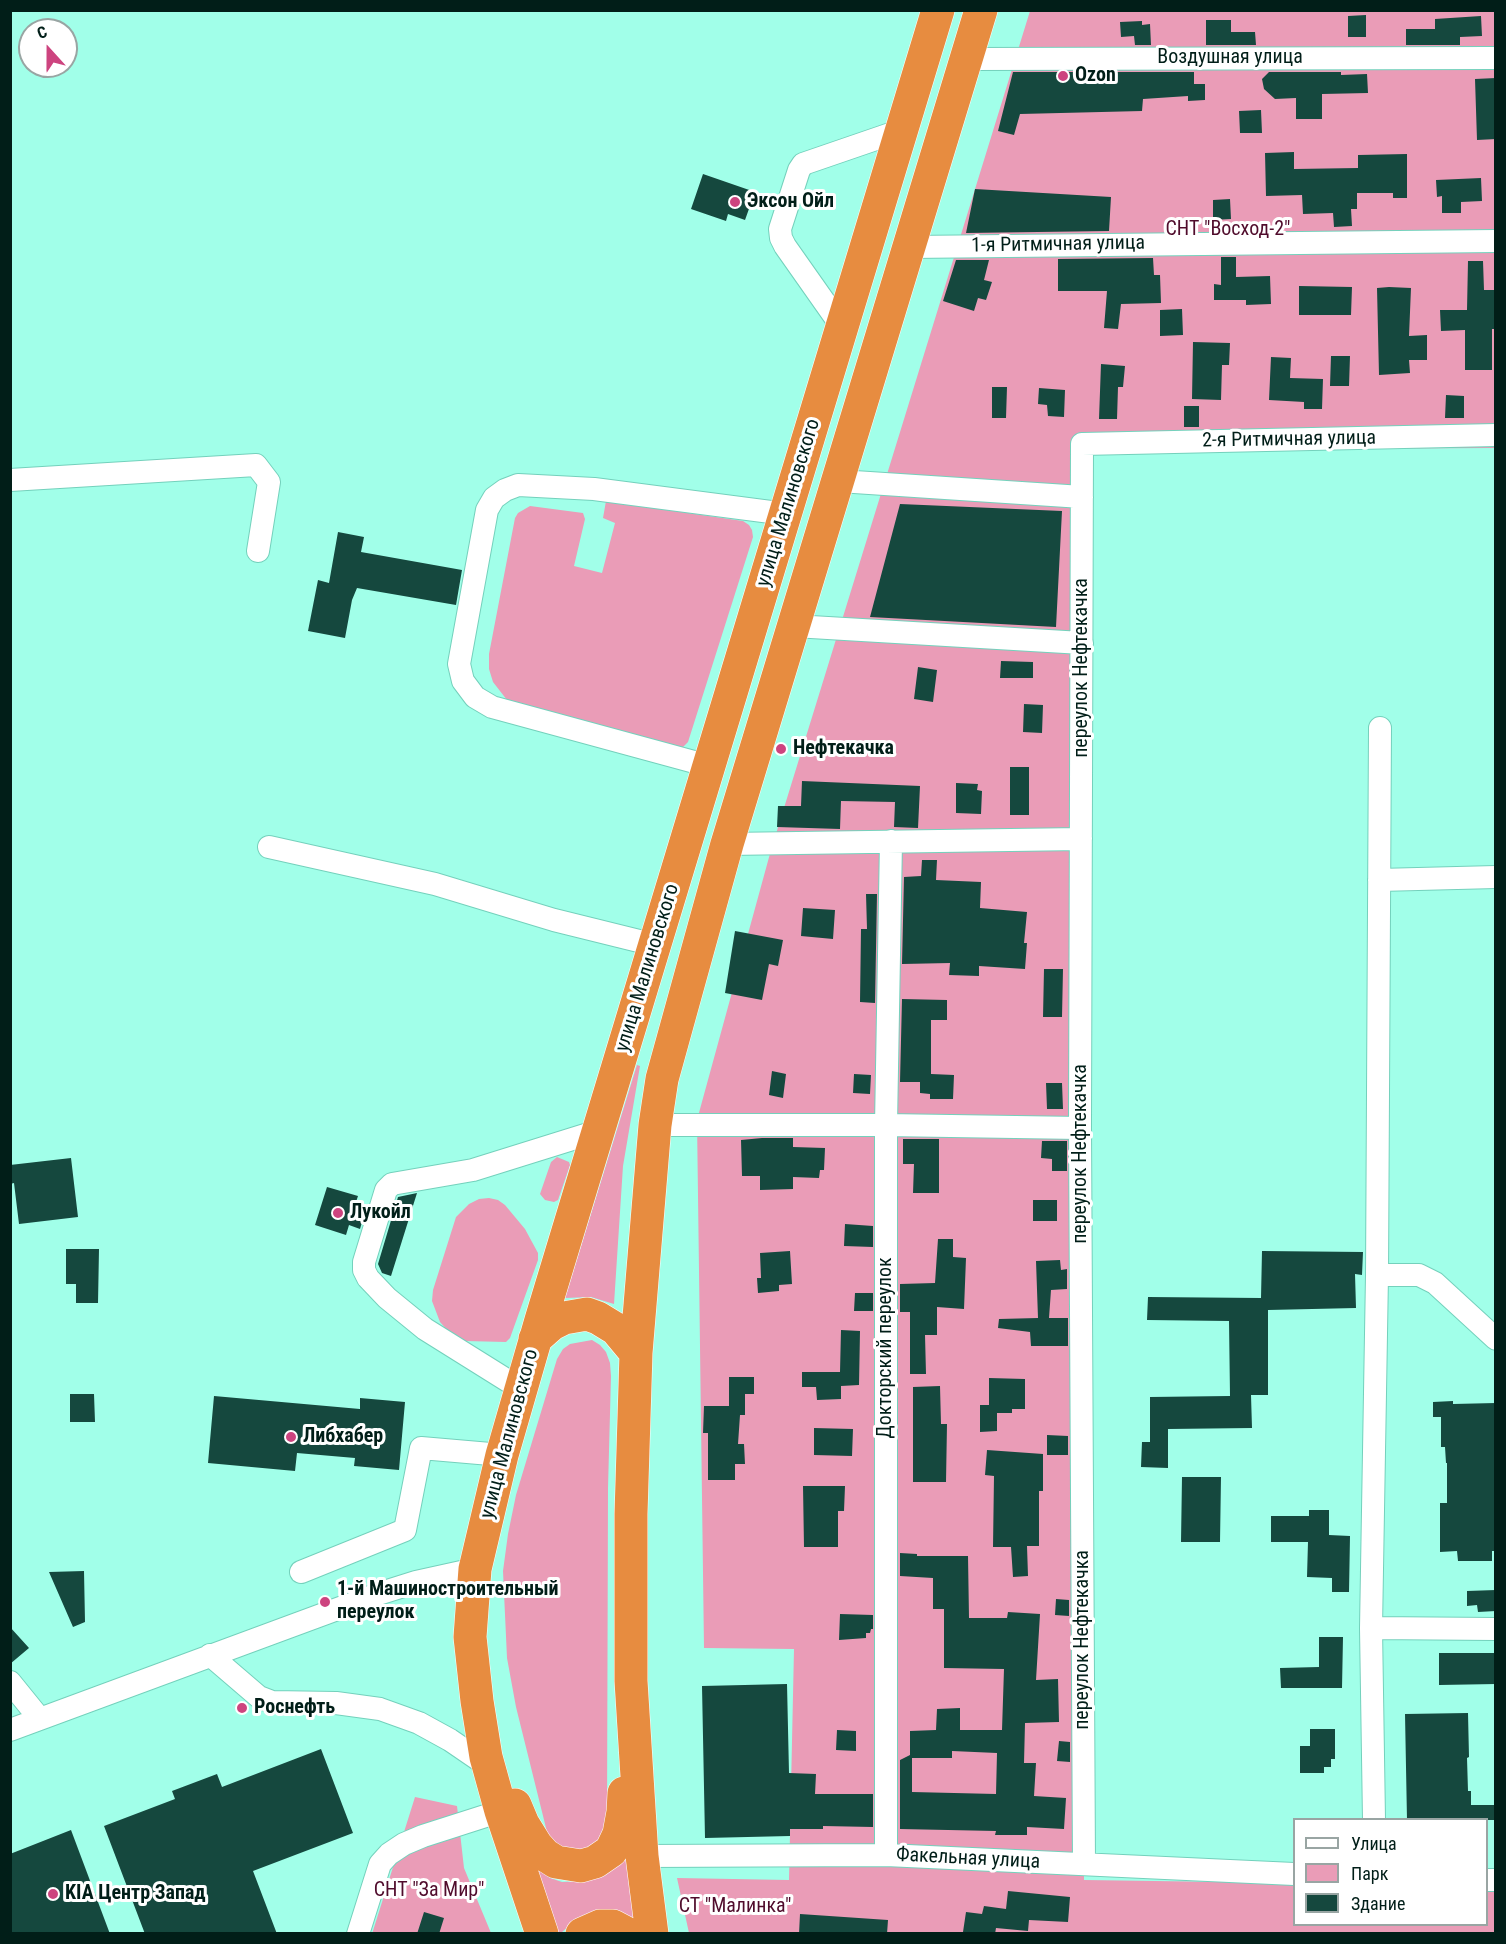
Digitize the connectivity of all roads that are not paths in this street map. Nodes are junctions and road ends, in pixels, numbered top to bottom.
1 (938, 10) edge
2 (981, 10) edge
3 (1496, 58) edge
4 (965, 59) junction
5 (902, 130) junction
6 (1496, 241) edge
7 (909, 247) junction
8 (842, 327) junction
9 (1496, 435) edge
10 (1082, 444) joint
11 (10, 480) edge
12 (839, 481) junction
13 (1082, 497) junction
14 (786, 514) junction
15 (258, 551) dead end
16 (794, 626) junction
17 (1082, 643) junction
18 (1380, 728) dead end
19 (709, 766) junction
20 (1081, 839) junction
21 (891, 841) junction
22 (727, 844) junction
23 (269, 848) dead end
24 (1496, 877) edge
25 (1379, 880) junction
26 (655, 945) junction
27 (655, 1125) junction
28 (886, 1125) junction
29 (1080, 1128) junction
30 (598, 1131) junction
31 (1377, 1275) junction
32 (535, 1339) junction
33 (1496, 1339) edge
34 (636, 1353) junction
35 (521, 1389) junction
36 (502, 1455) junction
37 (476, 1569) junction
38 (301, 1572) dead end
39 (1371, 1628) junction
40 (1496, 1629) edge
41 (210, 1655) junction
42 (631, 1681) junction
43 (10, 1682) edge
44 (40, 1719) junction
45 (10, 1730) edge
46 (483, 1732) junction
47 (488, 1766) junction
48 (501, 1811) junction
49 (1374, 1818) edge
50 (886, 1855) junction
51 (642, 1856) junction
52 (1084, 1864) junction
53 (1293, 1874) edge
54 (358, 1934) edge
55 (542, 1934) edge
56 (582, 1934) edge
57 (628, 1934) edge
58 (652, 1934) edge

1 - 5 highway, улица Малиновского
2 - 4 highway, улица Малиновского
3 - 4 street, Воздушная улица
4 - 7 highway, улица Малиновского
5 - 8 highway, улица Малиновского
5 - 8 street
6 - 7 street, 1-я Ритмичная улица
7 - 12 highway, улица Малиновского
8 - 14 highway, улица Малиновского
9 - 10 street, 2-я Ритмичная улица
10 - 13 street, переулок Нефтекачка
11 - 15 street
12 - 13 street
12 - 16 highway, улица Малиновского
13 - 17 street, переулок Нефтекачка
14 - 19 highway, улица Малиновского
14 - 19 street
16 - 17 street
16 - 22 highway, улица Малиновского
17 - 20 street, переулок Нефтекачка
18 - 25 street
19 - 26 highway, улица Малиновского
20 - 21 street
20 - 29 street, переулок Нефтекачка
21 - 22 street
21 - 28 street, Докторский переулок
22 - 27 highway, улица Малиновского
23 - 26 street
24 - 25 street
25 - 31 street
26 - 30 highway, улица Малиновского
27 - 28 street
27 - 34 highway, улица Малиновского
28 - 29 street
28 - 50 street, Докторский переулок
29 - 52 street, переулок Нефтекачка
30 - 32 highway, улица Малиновского
30 - 35 street
31 - 33 street
31 - 39 street
32 - 34 highway
32 - 35 highway, улица Малиновского
34 - 42 highway, улица Малиновского
35 - 36 highway, улица Малиновского
36 - 37 highway, улица Малиновского
36 - 38 street
37 - 41 street
37 - 46 highway, улица Малиновского
39 - 40 street
39 - 49 street
41 - 44 street
41 - 47 street
42 - 46 highway
42 - 51 highway, улица Малиновского
43 - 44 street
44 - 45 street
46 - 47 highway, улица Малиновского
47 - 48 highway, улица Малиновского
48 - 54 street
48 - 55 highway, улица Малиновского
50 - 51 street, Факельная улица
50 - 52 street, Факельная улица
51 - 58 highway, улица Малиновского
52 - 53 street, Факельная улица
56 - 57 highway

